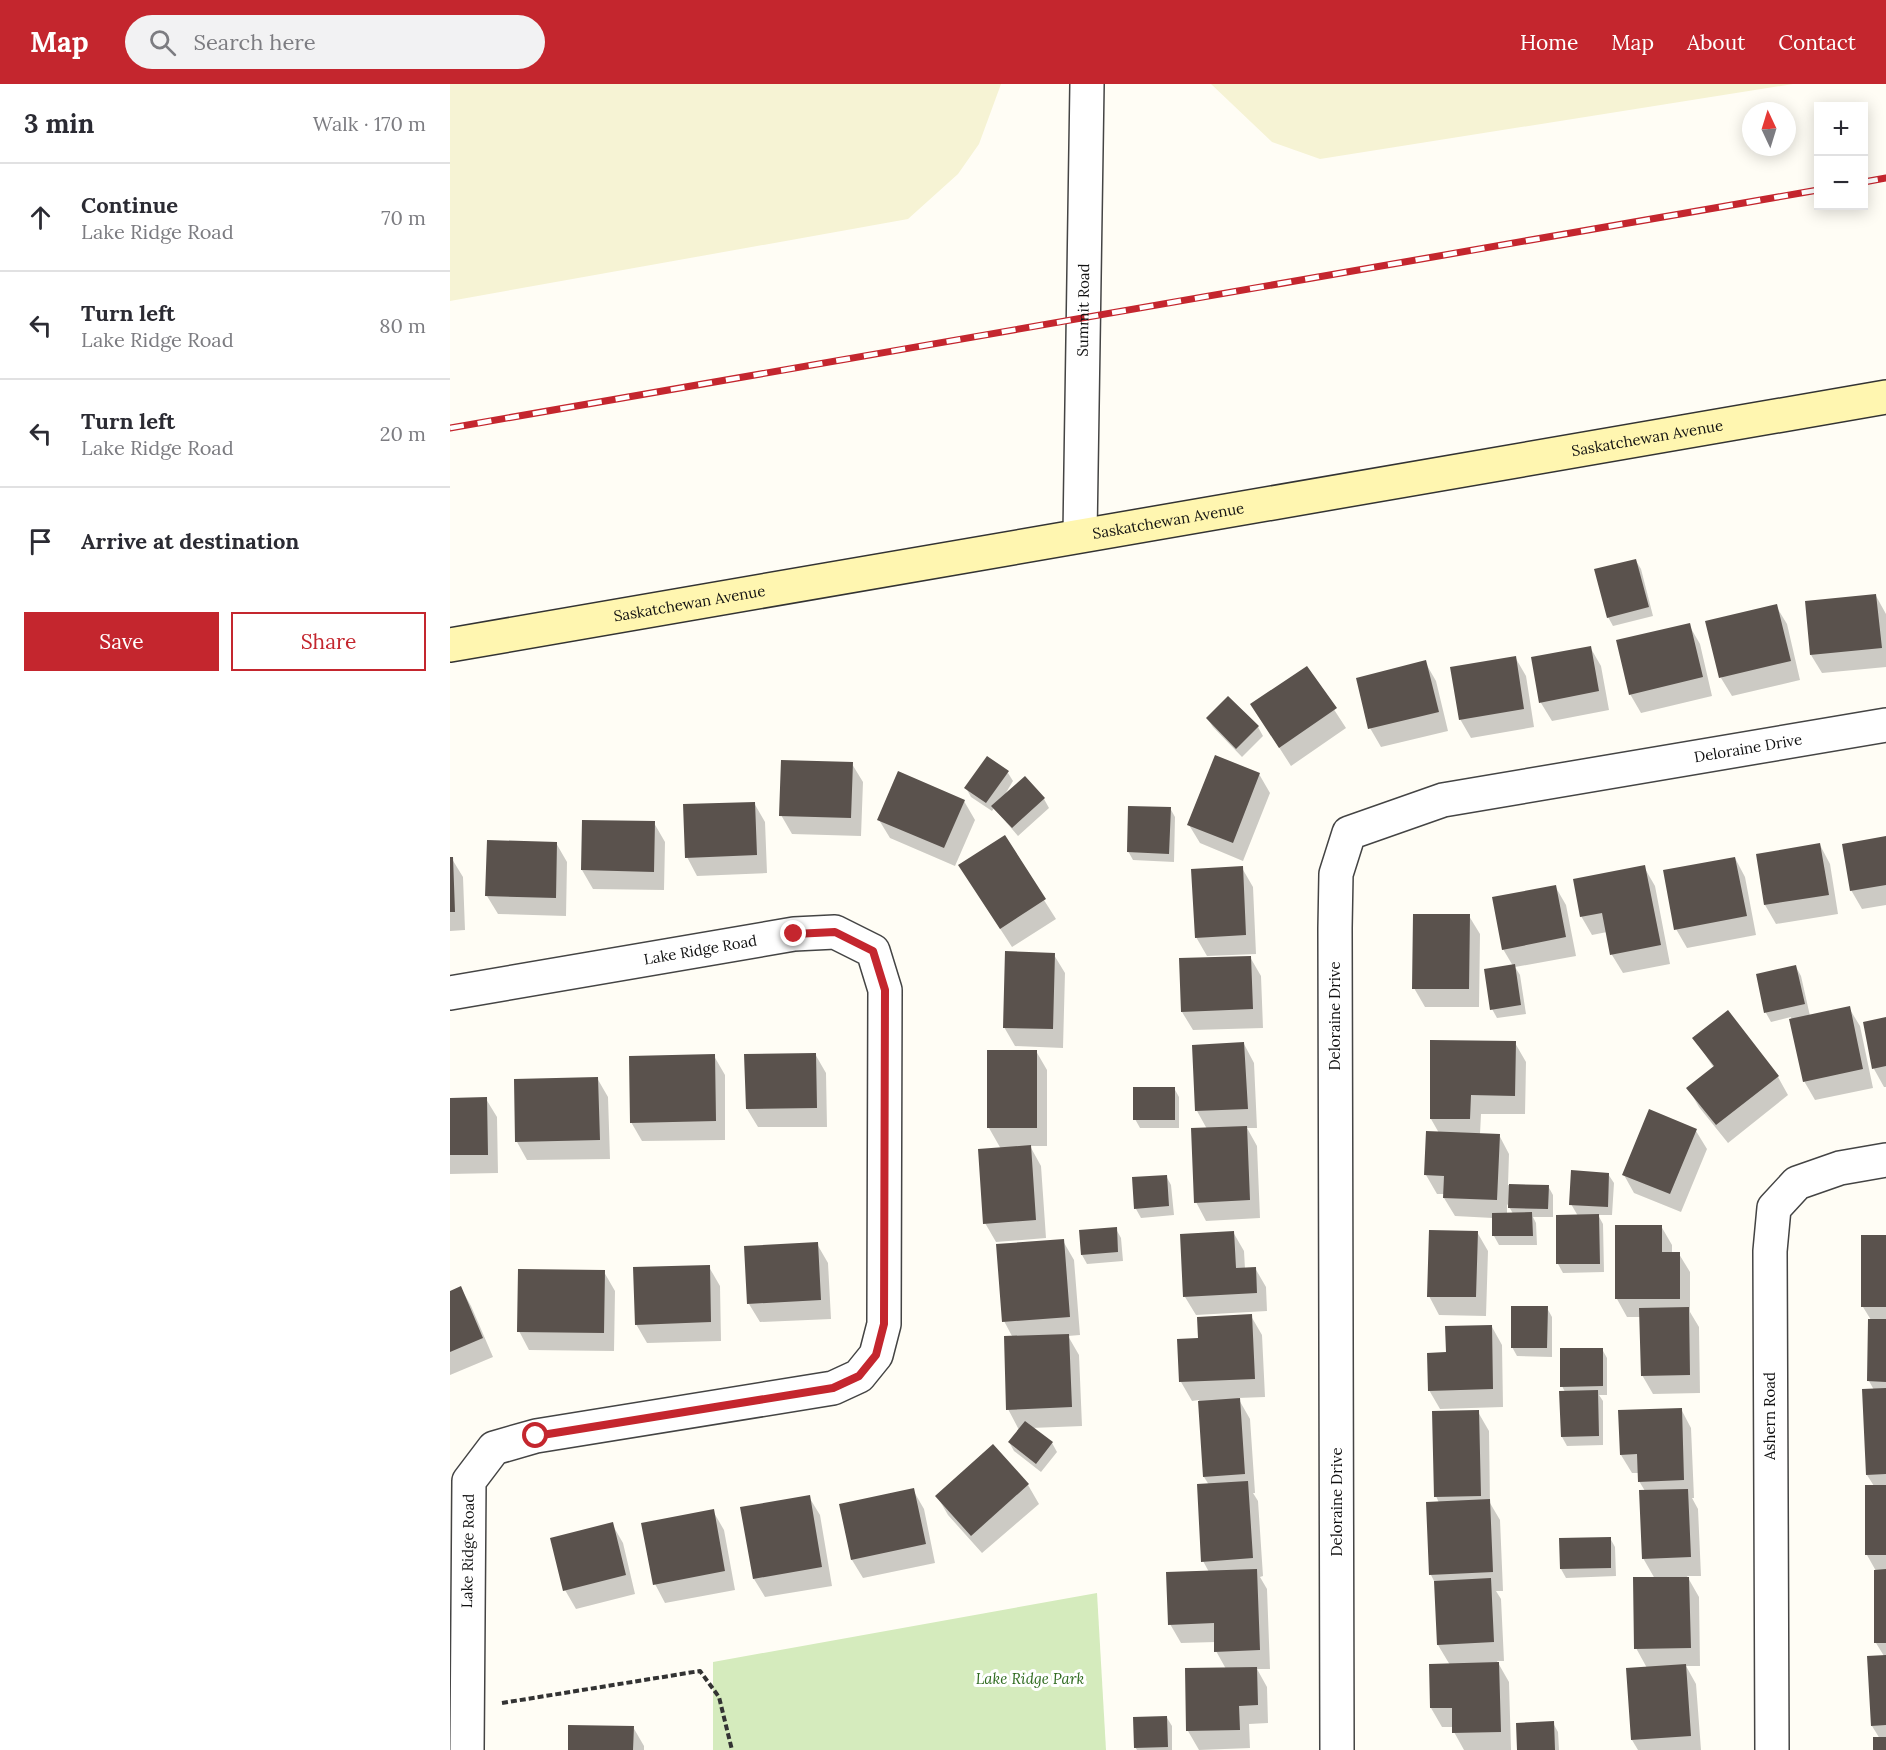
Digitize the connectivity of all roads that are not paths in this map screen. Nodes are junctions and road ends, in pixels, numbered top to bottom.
1 (1087, 84) edge
2 (1886, 397) edge
3 (1080, 535) junction
4 (450, 645) edge
5 (1886, 725) edge
6 (450, 993) edge
7 (1886, 1160) edge
8 (467, 1750) edge
9 (1337, 1750) edge
10 (1772, 1750) edge

1 - 3 street, Summit Road
2 - 3 main road, Saskatchewan Avenue
3 - 4 main road, Saskatchewan Avenue
5 - 9 street, Deloraine Drive
6 - 8 street, Lake Ridge Road
7 - 10 street, Ashern Road

